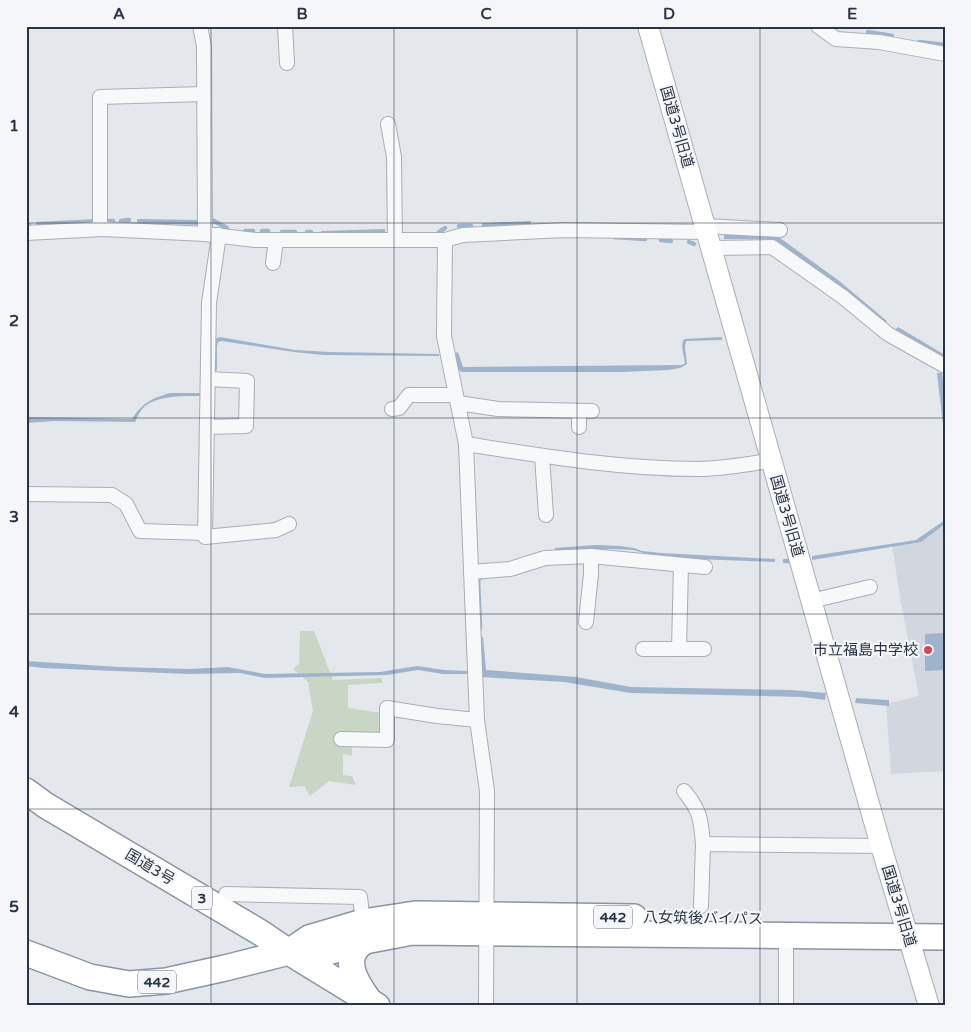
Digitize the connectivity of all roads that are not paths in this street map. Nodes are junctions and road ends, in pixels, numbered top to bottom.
1 (200, 26) edge
2 (286, 26) edge
3 (648, 26) edge
4 (818, 26) edge
5 (945, 54) edge
6 (287, 63) dead end
7 (204, 94) junction
8 (388, 124) dead end
9 (100, 230) junction
10 (780, 230) dead end
11 (26, 234) edge
12 (205, 234) junction
13 (220, 235) junction
14 (708, 235) junction
15 (276, 240) junction
16 (395, 240) junction
17 (445, 240) junction
18 (272, 263) dead end
19 (945, 366) edge
20 (208, 379) junction
21 (457, 399) junction
22 (392, 409) dead end
23 (208, 427) junction
24 (579, 428) dead end
25 (466, 444) junction
26 (542, 456) junction
27 (763, 462) dead end
28 (26, 494) edge
29 (546, 515) dead end
30 (289, 524) dead end
31 (205, 533) junction
32 (591, 556) junction
33 (681, 565) junction
34 (705, 567) dead end
35 (471, 572) junction
36 (870, 587) dead end
37 (811, 601) junction
38 (586, 622) dead end
39 (643, 649) dead end
40 (679, 649) junction
41 (704, 649) dead end
42 (434, 725) dead end
43 (478, 725) junction
44 (341, 739) dead end
45 (684, 790) dead end
46 (26, 791) edge
47 (703, 844) junction
48 (881, 846) junction
49 (226, 894) dead end
50 (701, 906) dead end
51 (945, 920) edge
52 (241, 921) junction
53 (485, 924) junction
54 (906, 929) junction
55 (364, 932) junction
56 (786, 936) junction
57 (945, 937) edge
58 (289, 952) junction
59 (26, 954) edge
60 (225, 968) junction
61 (373, 1003) edge
62 (486, 1006) edge
63 (786, 1006) edge
64 (929, 1006) edge

1 - 7 street
2 - 6 street
3 - 14 street, 国道3号旧道
4 - 5 street
7 - 9 street
7 - 12 street
8 - 16 street
9 - 11 street
9 - 12 street
10 - 14 street
12 - 13 street
13 - 15 street
13 - 20 street
14 - 17 street
14 - 19 street
14 - 37 street, 国道3号旧道
15 - 16 street
15 - 18 street
16 - 17 street
17 - 21 street
20 - 23 street
20 - 23 street
21 - 22 street
21 - 24 street
21 - 25 street
23 - 31 street
25 - 26 street
25 - 35 street
26 - 27 street
26 - 29 street
28 - 31 street
30 - 31 street
32 - 33 street
32 - 35 street
32 - 38 street
33 - 34 street
33 - 40 street
35 - 43 street
36 - 37 street
37 - 48 street, 国道3号旧道
39 - 40 street
40 - 41 street
42 - 43 street
43 - 44 street
43 - 53 street
45 - 47 street
46 - 52 highway, 国道3号 / 3
47 - 48 street
47 - 50 street
48 - 54 street, 国道3号旧道
49 - 55 street
51 - 54 highway, 八女筑後バイパス / 442
52 - 58 highway, 国道3号 / 3
52 - 60 highway
53 - 54 highway, 八女筑後バイパス / 442
53 - 55 highway, 八女筑後バイパス / 442
53 - 56 highway, 八女筑後バイパス / 442
53 - 62 street
54 - 56 highway, 八女筑後バイパス / 442
54 - 57 highway, 八女筑後バイパス / 442
54 - 64 street, 国道3号旧道
55 - 58 highway, 八女筑後バイパス / 442
55 - 61 highway
56 - 63 street
58 - 60 highway, 八女筑後バイパス / 442
58 - 61 highway, 国道3号 / 3
59 - 60 highway, 八女筑後バイパス / 442

